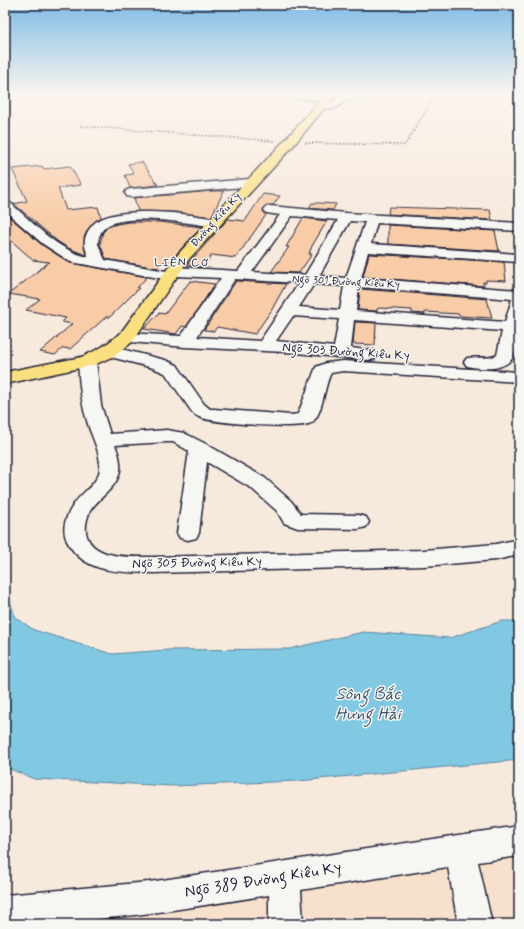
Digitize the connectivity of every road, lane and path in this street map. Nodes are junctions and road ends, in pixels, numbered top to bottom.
1 (220, 137) edge
2 (294, 137) edge
3 (410, 137) edge
4 (289, 143) junction
5 (250, 183) junction
6 (132, 193) dead end
7 (5, 205) edge
8 (270, 210) dead end
9 (288, 212) junction
10 (346, 217) junction
11 (372, 219) junction
12 (214, 223) junction
13 (519, 227) edge
14 (363, 248) junction
15 (519, 258) edge
16 (100, 264) junction
17 (171, 274) junction
18 (237, 276) junction
19 (309, 280) junction
20 (352, 283) junction
21 (519, 295) edge
22 (519, 300) edge
23 (288, 311) junction
24 (348, 315) junction
25 (511, 327) junction
26 (126, 338) junction
27 (185, 342) junction
28 (265, 346) junction
29 (108, 351) junction
30 (342, 352) junction
31 (512, 354) edge
32 (88, 361) junction
33 (519, 377) edge
34 (5, 378) edge
35 (103, 440) junction
36 (200, 448) junction
37 (358, 522) dead end
38 (188, 533) dead end
39 (519, 547) edge
40 (519, 841) edge
41 (460, 850) junction
42 (284, 877) junction
43 (5, 911) edge
44 (286, 924) edge
45 (476, 924) edge

1 - 4 path
2 - 4 main road, Đường Kiêu Kỵ
3 - 4 path
4 - 5 main road, Đường Kiêu Kỵ
5 - 6 street
5 - 12 main road, Đường Kiêu Kỵ
7 - 16 street, Ngõ 301 Đường Kiêu Kỵ
8 - 9 street
9 - 10 street
9 - 18 street
10 - 11 street
10 - 19 street
11 - 13 street
11 - 14 street
12 - 16 street
12 - 17 main road, Đường Kiêu Kỵ
14 - 15 street
14 - 20 street
16 - 17 street, Ngõ 301 Đường Kiêu Kỵ
17 - 18 street, Ngõ 301 Đường Kiêu Kỵ
17 - 26 main road, Đường Kiêu Kỵ
18 - 19 street, Ngõ 301 Đường Kiêu Kỵ
18 - 27 street
19 - 20 street, Ngõ 301 Đường Kiêu Kỵ
19 - 23 street
20 - 21 street, Ngõ 301 Đường Kiêu Kỵ
20 - 24 street
22 - 25 street, Ngõ 303 Đường Kiêu Kỵ
23 - 24 street
23 - 28 street
24 - 25 street
24 - 30 street
25 - 31 street, Ngõ 303 Đường Kiêu Kỵ
26 - 27 street, Ngõ 303 Đường Kiêu Kỵ
26 - 29 main road, Đường Kiêu Kỵ
27 - 28 street, Ngõ 303 Đường Kiêu Kỵ
28 - 30 street, Ngõ 303 Đường Kiêu Kỵ
29 - 32 main road, Đường Kiêu Kỵ
29 - 33 street
30 - 31 street, Ngõ 303 Đường Kiêu Kỵ
32 - 34 main road, Đường Kiêu Kỵ
32 - 35 street, Ngõ 305 Đường Kiêu Kỵ
35 - 36 street
35 - 39 street, Ngõ 305 Đường Kiêu Kỵ
36 - 37 street
36 - 38 street
40 - 41 street, Ngõ 389 Đường Kiêu Kỵ
41 - 42 street, Ngõ 389 Đường Kiêu Kỵ
41 - 45 street
42 - 43 street, Ngõ 389 Đường Kiêu Kỵ
42 - 44 street

